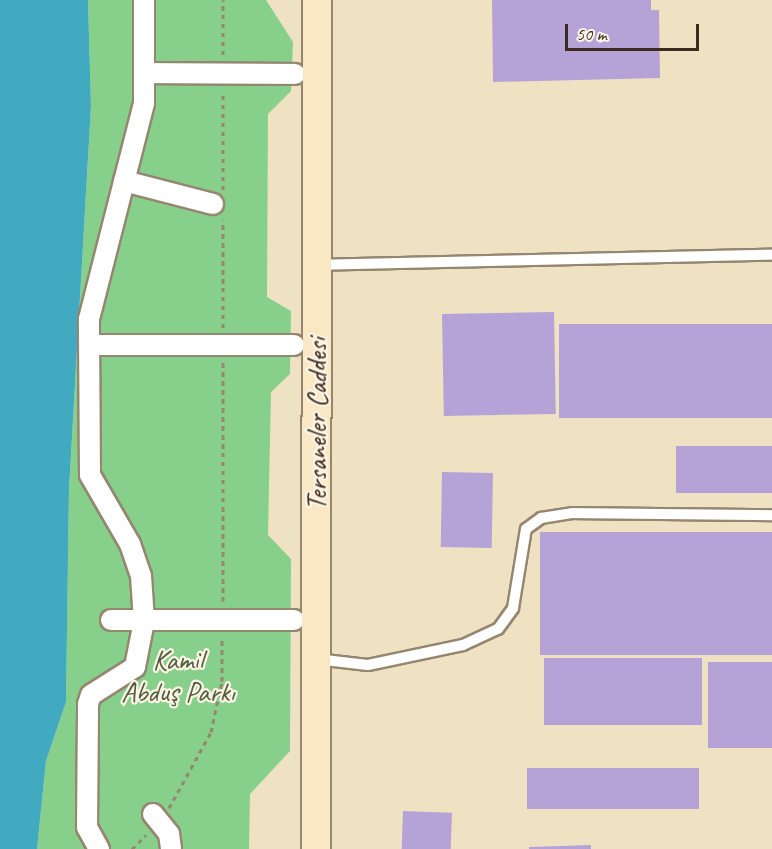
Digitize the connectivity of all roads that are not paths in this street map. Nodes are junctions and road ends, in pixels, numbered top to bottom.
1 (144, 0) edge
2 (317, 0) edge
3 (144, 73) junction
4 (295, 74) dead end
5 (124, 181) junction
6 (220, 204) road end
7 (772, 255) edge
8 (316, 265) junction
9 (90, 345) junction
10 (294, 345) dead end
11 (772, 515) edge
12 (111, 620) dead end
13 (294, 620) dead end
14 (144, 621) junction
15 (316, 658) junction
16 (156, 817) road end
17 (99, 849) edge
18 (171, 849) edge
19 (316, 849) edge

1 - 3 street
2 - 8 main road, Tersaneler Caddesi
3 - 4 street
3 - 5 street
5 - 6 street
5 - 9 street
7 - 8 lane
8 - 15 main road, Tersaneler Caddesi
9 - 10 street
9 - 14 street
11 - 15 lane
12 - 14 street
13 - 14 street
14 - 17 street
15 - 19 main road, Tersaneler Caddesi
16 - 18 street

